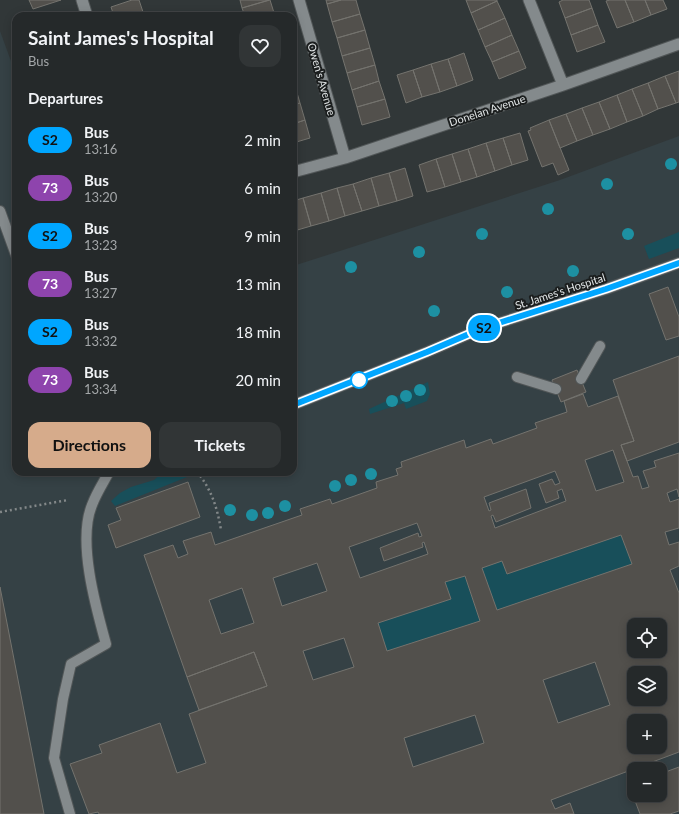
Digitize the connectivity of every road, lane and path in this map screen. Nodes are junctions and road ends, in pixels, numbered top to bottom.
1 (82, 0) edge
2 (299, 0) edge
3 (529, 0) edge
4 (86, 12) edge
5 (679, 44) edge
6 (563, 85) junction
7 (345, 158) junction
8 (297, 171) edge
9 (0, 211) edge
10 (12, 244) edge
11 (679, 263) edge
12 (600, 346) dead end
13 (517, 377) dead end
14 (581, 379) dead end
15 (556, 389) dead end
16 (297, 404) edge
17 (107, 476) edge
18 (200, 476) edge
19 (68, 500) dead end
20 (0, 512) edge
21 (220, 530) dead end
22 (70, 814) edge

1 - 4 street
2 - 7 street, Owen's Avenue
3 - 6 street
5 - 6 street, Donelan Avenue
6 - 7 street, Donelan Avenue
7 - 8 street, Donelan Avenue
9 - 10 lane
11 - 16 lane, St. James's Hospital
12 - 14 lane
13 - 15 lane
17 - 22 lane
18 - 21 path
19 - 20 path

